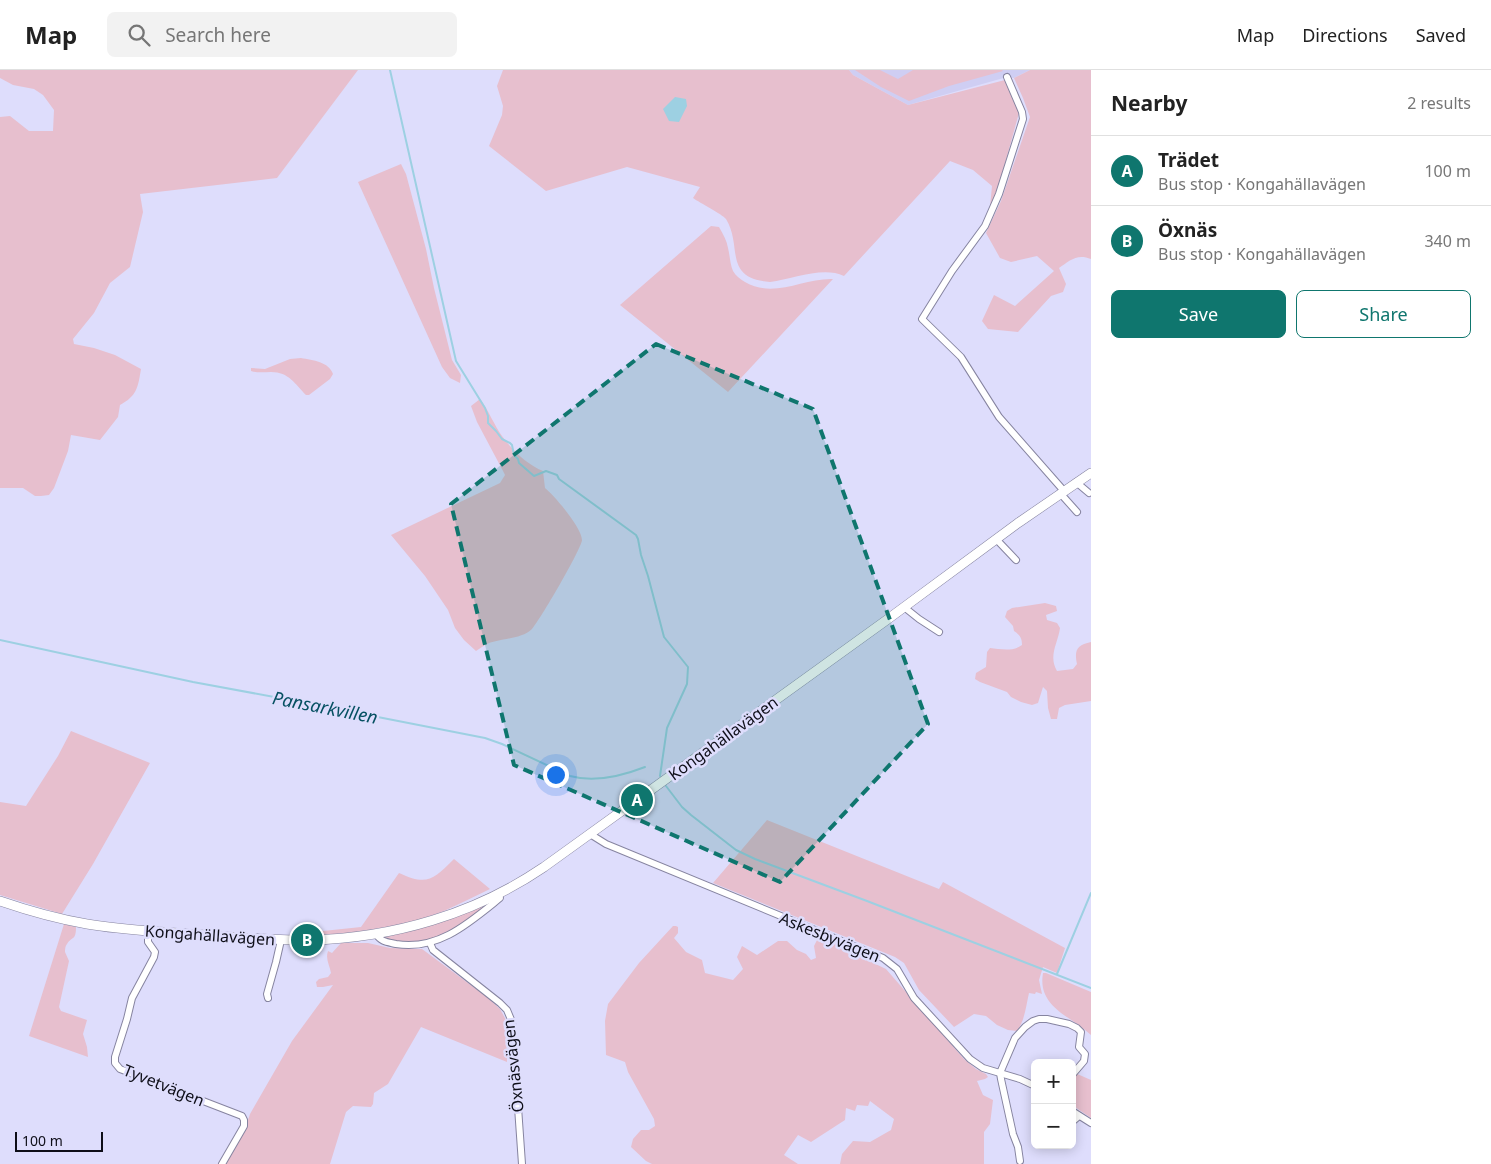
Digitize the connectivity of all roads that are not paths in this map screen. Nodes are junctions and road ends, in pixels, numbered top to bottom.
1 (1007, 77) dead end
2 (1091, 472) edge
3 (1076, 482) junction
4 (1062, 492) junction
5 (1089, 493) dead end
6 (1077, 512) dead end
7 (997, 540) junction
8 (1016, 560) dead end
9 (904, 607) junction
10 (939, 632) dead end
11 (590, 834) junction
12 (499, 894) junction
13 (0, 901) edge
14 (148, 930) junction
15 (376, 934) junction
16 (281, 940) junction
17 (430, 943) junction
18 (268, 998) dead end
19 (1076, 1071) edge
20 (1000, 1073) junction
21 (1031, 1084) edge
22 (1076, 1114) edge
23 (1079, 1116) junction
24 (1076, 1119) edge
25 (1091, 1124) edge
26 (1020, 1161) dead end
27 (524, 1163) edge
28 (222, 1164) edge

1 - 4 street
2 - 3 street, Kongahällavägen
3 - 4 street, Kongahällavägen
3 - 5 street
4 - 6 street
4 - 7 street, Kongahällavägen
7 - 8 street
7 - 9 street, Kongahällavägen
9 - 10 street
9 - 11 street, Kongahällavägen
11 - 12 street, Kongahällavägen
11 - 20 street, Askesbyvägen
12 - 15 street, Kongahällavägen
12 - 17 street
13 - 14 street, Kongahällavägen
14 - 16 street, Kongahällavägen
14 - 28 street, Tyvetvägen
15 - 16 street, Kongahällavägen
15 - 17 street
16 - 18 street
17 - 27 street, Öxnäsvägen
19 - 20 street
20 - 21 street, Askesbyvägen
20 - 26 street
22 - 23 street
23 - 24 street
23 - 25 street

